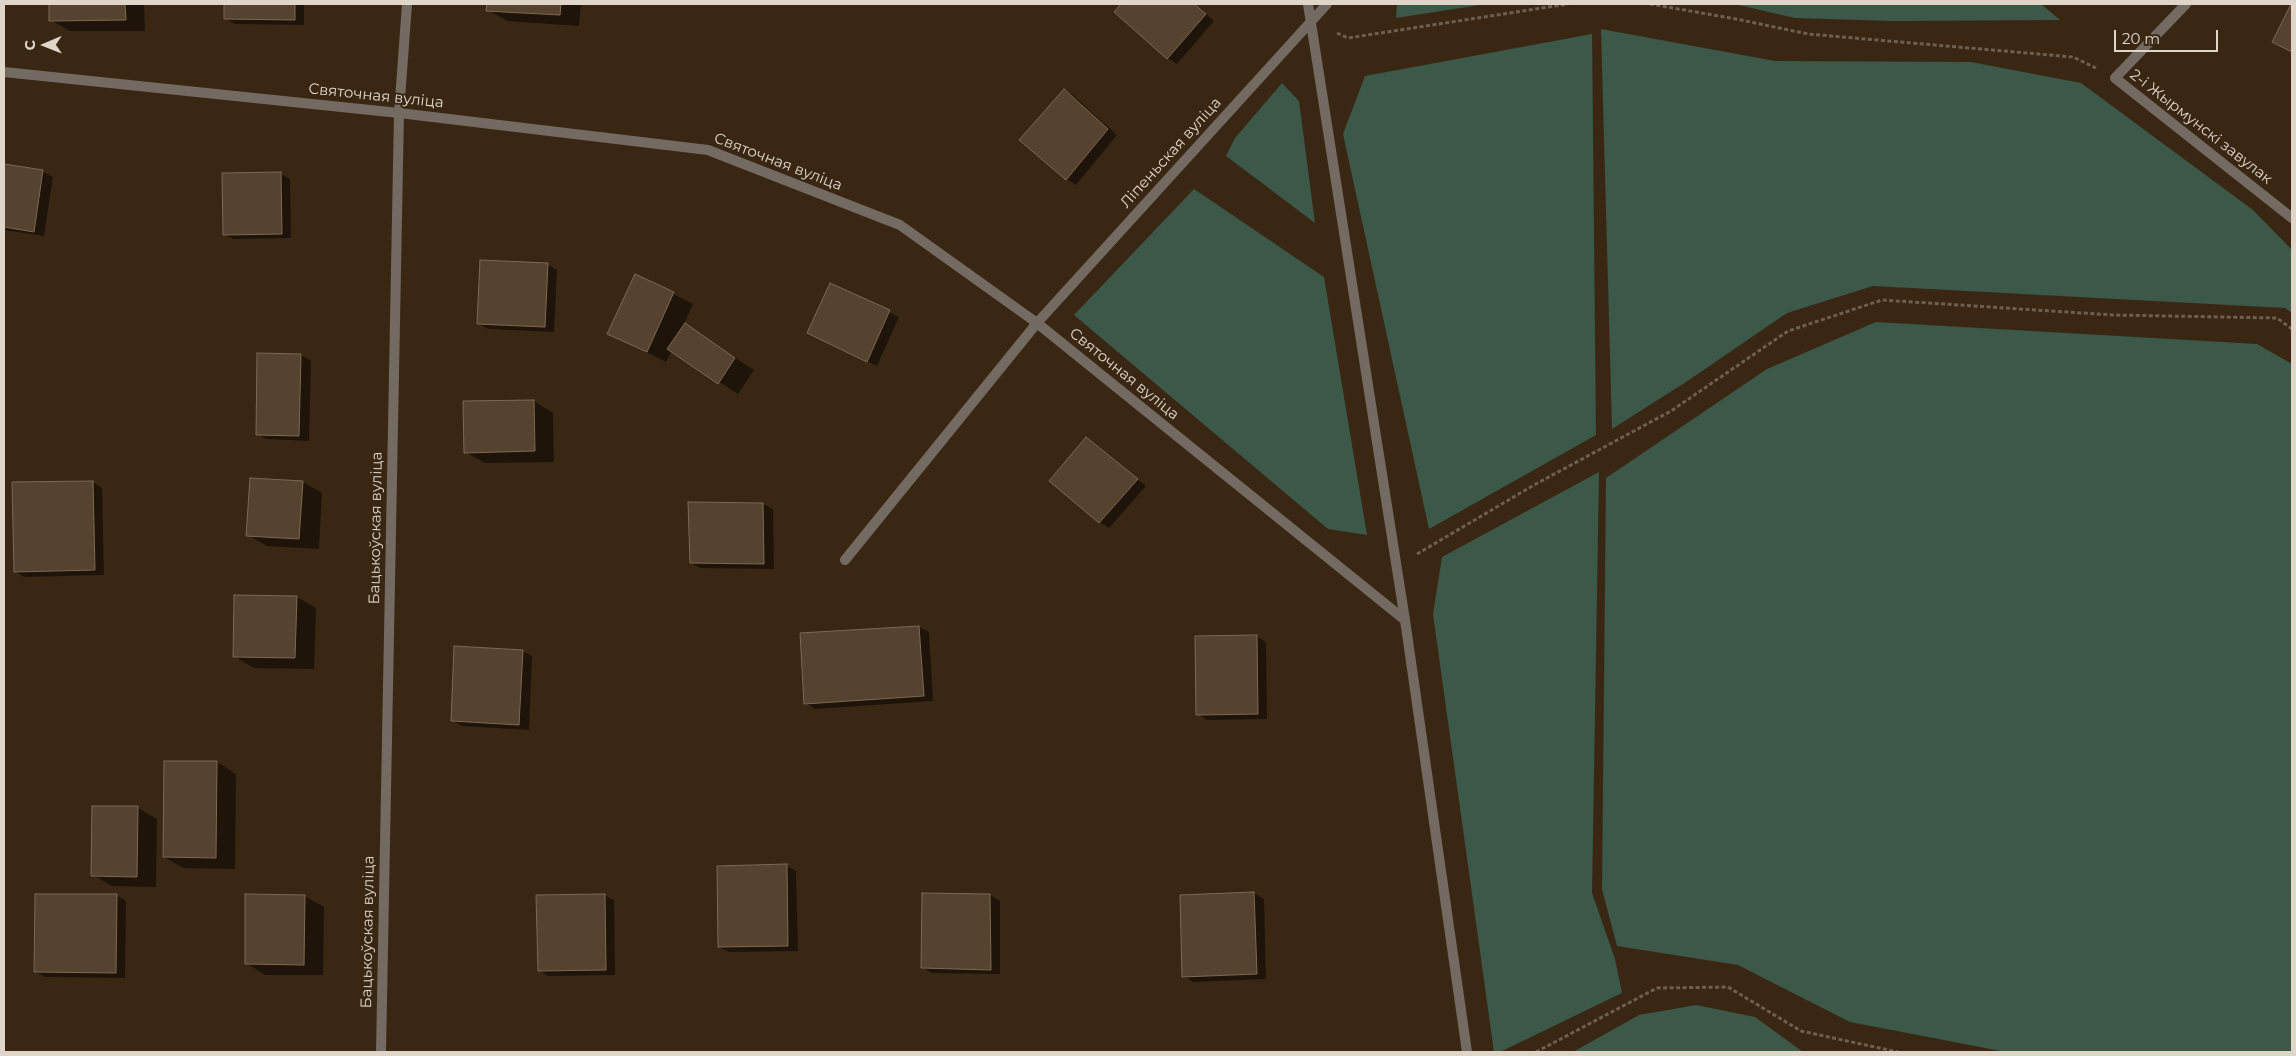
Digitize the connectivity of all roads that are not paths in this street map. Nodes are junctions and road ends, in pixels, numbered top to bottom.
1 (407, 4) edge
2 (1308, 4) edge
3 (1327, 4) edge
4 (2186, 4) edge
5 (1311, 23) junction
6 (4, 72) edge
7 (399, 113) junction
8 (2292, 218) edge
9 (1037, 323) junction
10 (844, 560) dead end
11 (1405, 620) junction
12 (381, 1052) edge
13 (1467, 1052) edge

1 - 7 street, Бацькоўская вуліца
2 - 5 street
3 - 5 street, Ліпеньская вуліца
4 - 8 street, 2-і Жырмунскі завулак
5 - 9 street, Ліпеньская вуліца
5 - 11 street
6 - 7 street, Святочная вуліца
7 - 9 street, Святочная вуліца
7 - 12 street, Бацькоўская вуліца
9 - 10 street, Ліпеньская вуліца
9 - 11 street, Святочная вуліца
11 - 13 street

